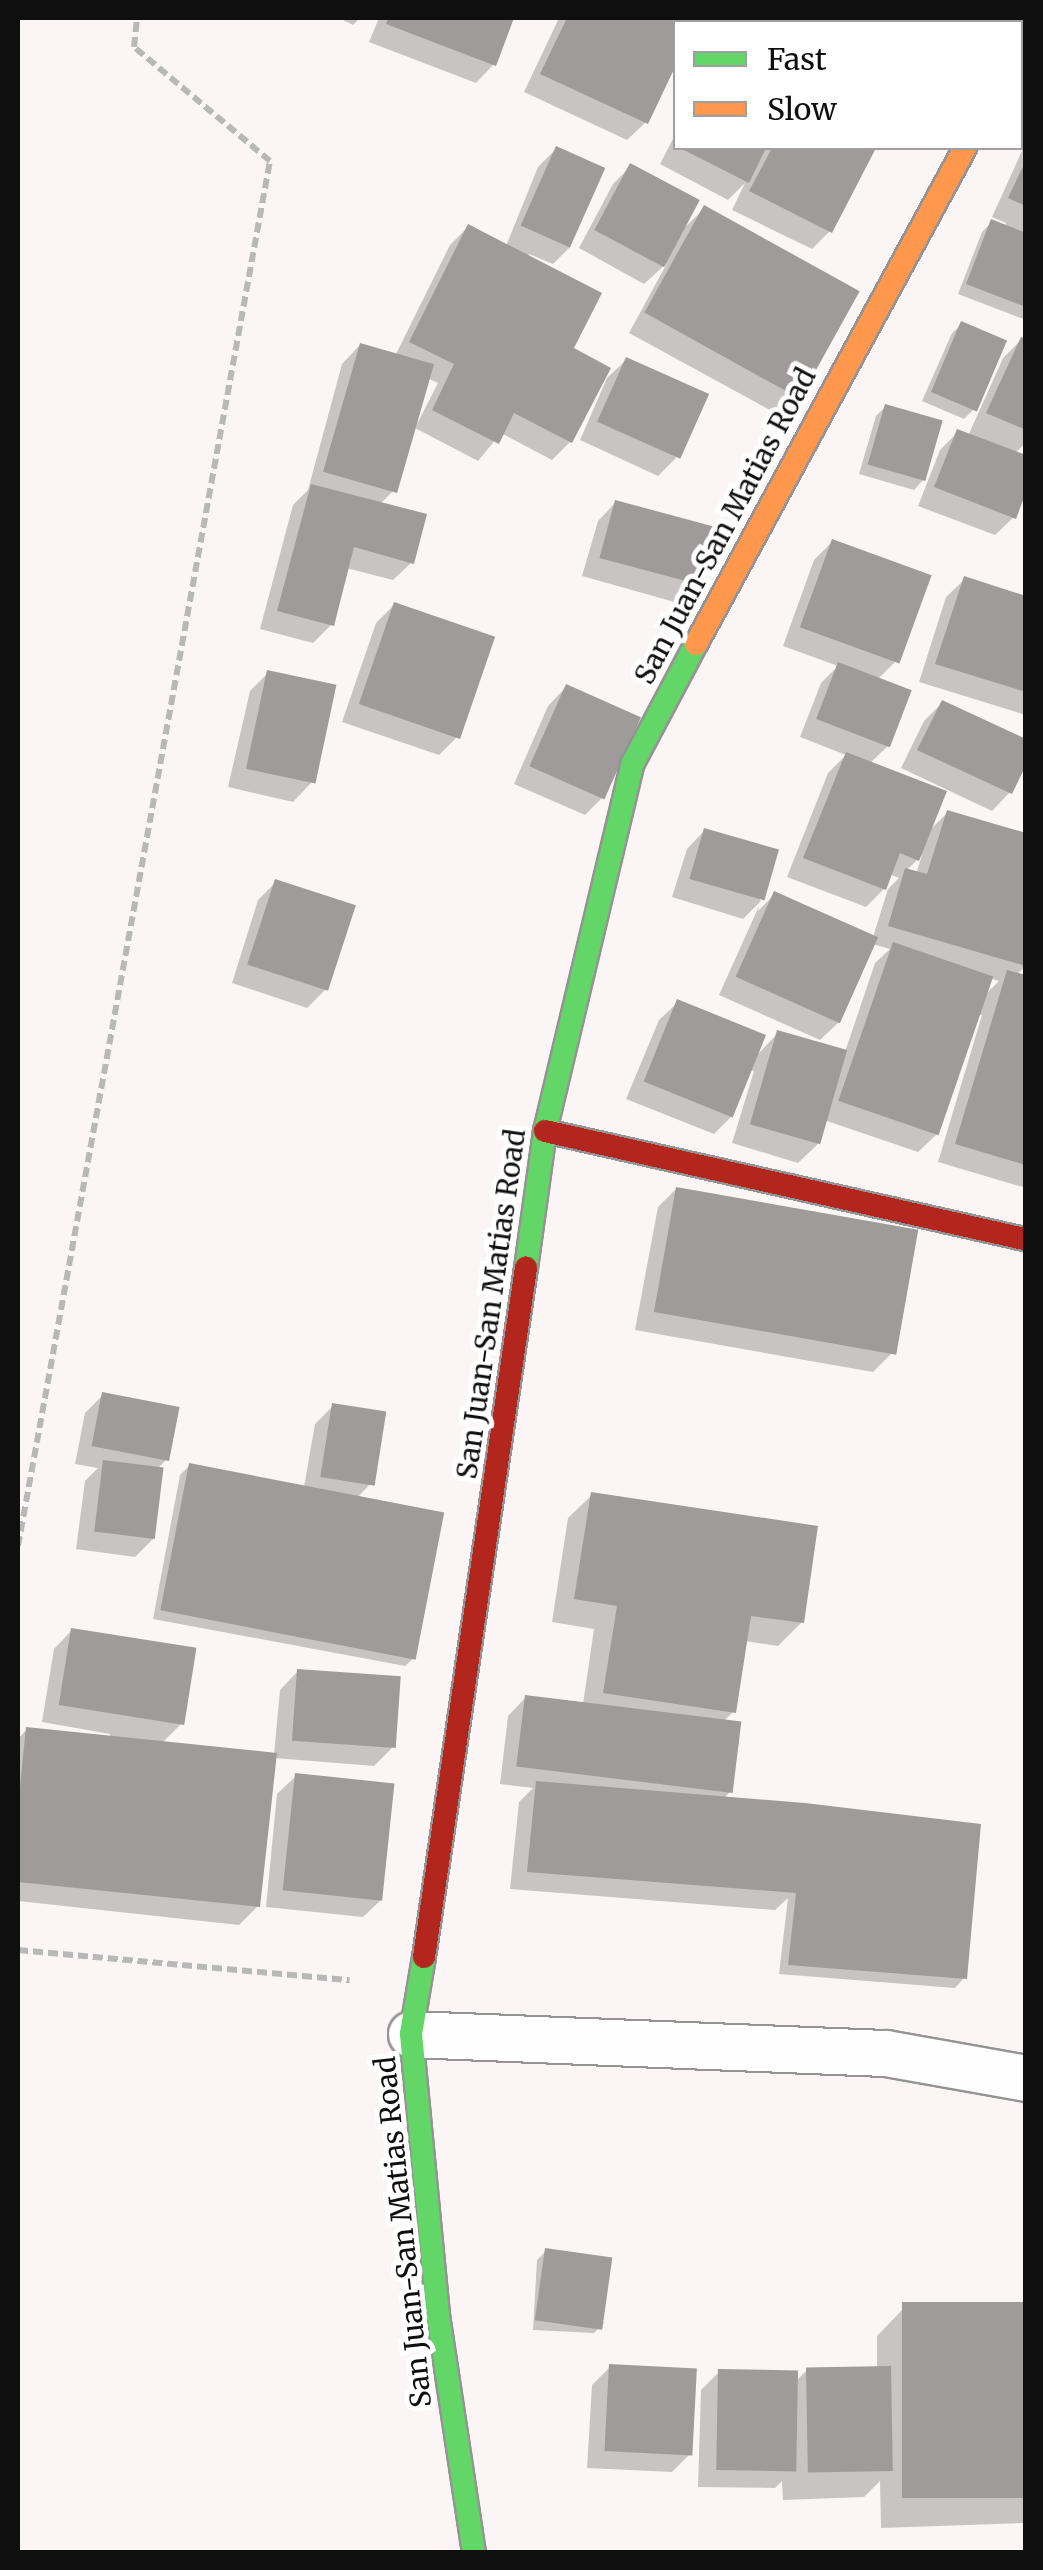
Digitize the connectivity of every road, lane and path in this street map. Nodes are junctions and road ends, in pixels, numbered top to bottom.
1 (138, 18) edge
2 (964, 150) edge
3 (545, 1131) junction
4 (1026, 1239) edge
5 (18, 1546) edge
6 (18, 1950) edge
7 (368, 1981) dead end
8 (411, 2034) junction
9 (1026, 2078) edge
10 (474, 2552) edge

1 - 5 path
2 - 3 street, San Juan-San Matias Road
3 - 4 street
3 - 8 street, San Juan-San Matias Road
6 - 7 path
8 - 9 lane
8 - 10 street, San Juan-San Matias Road

